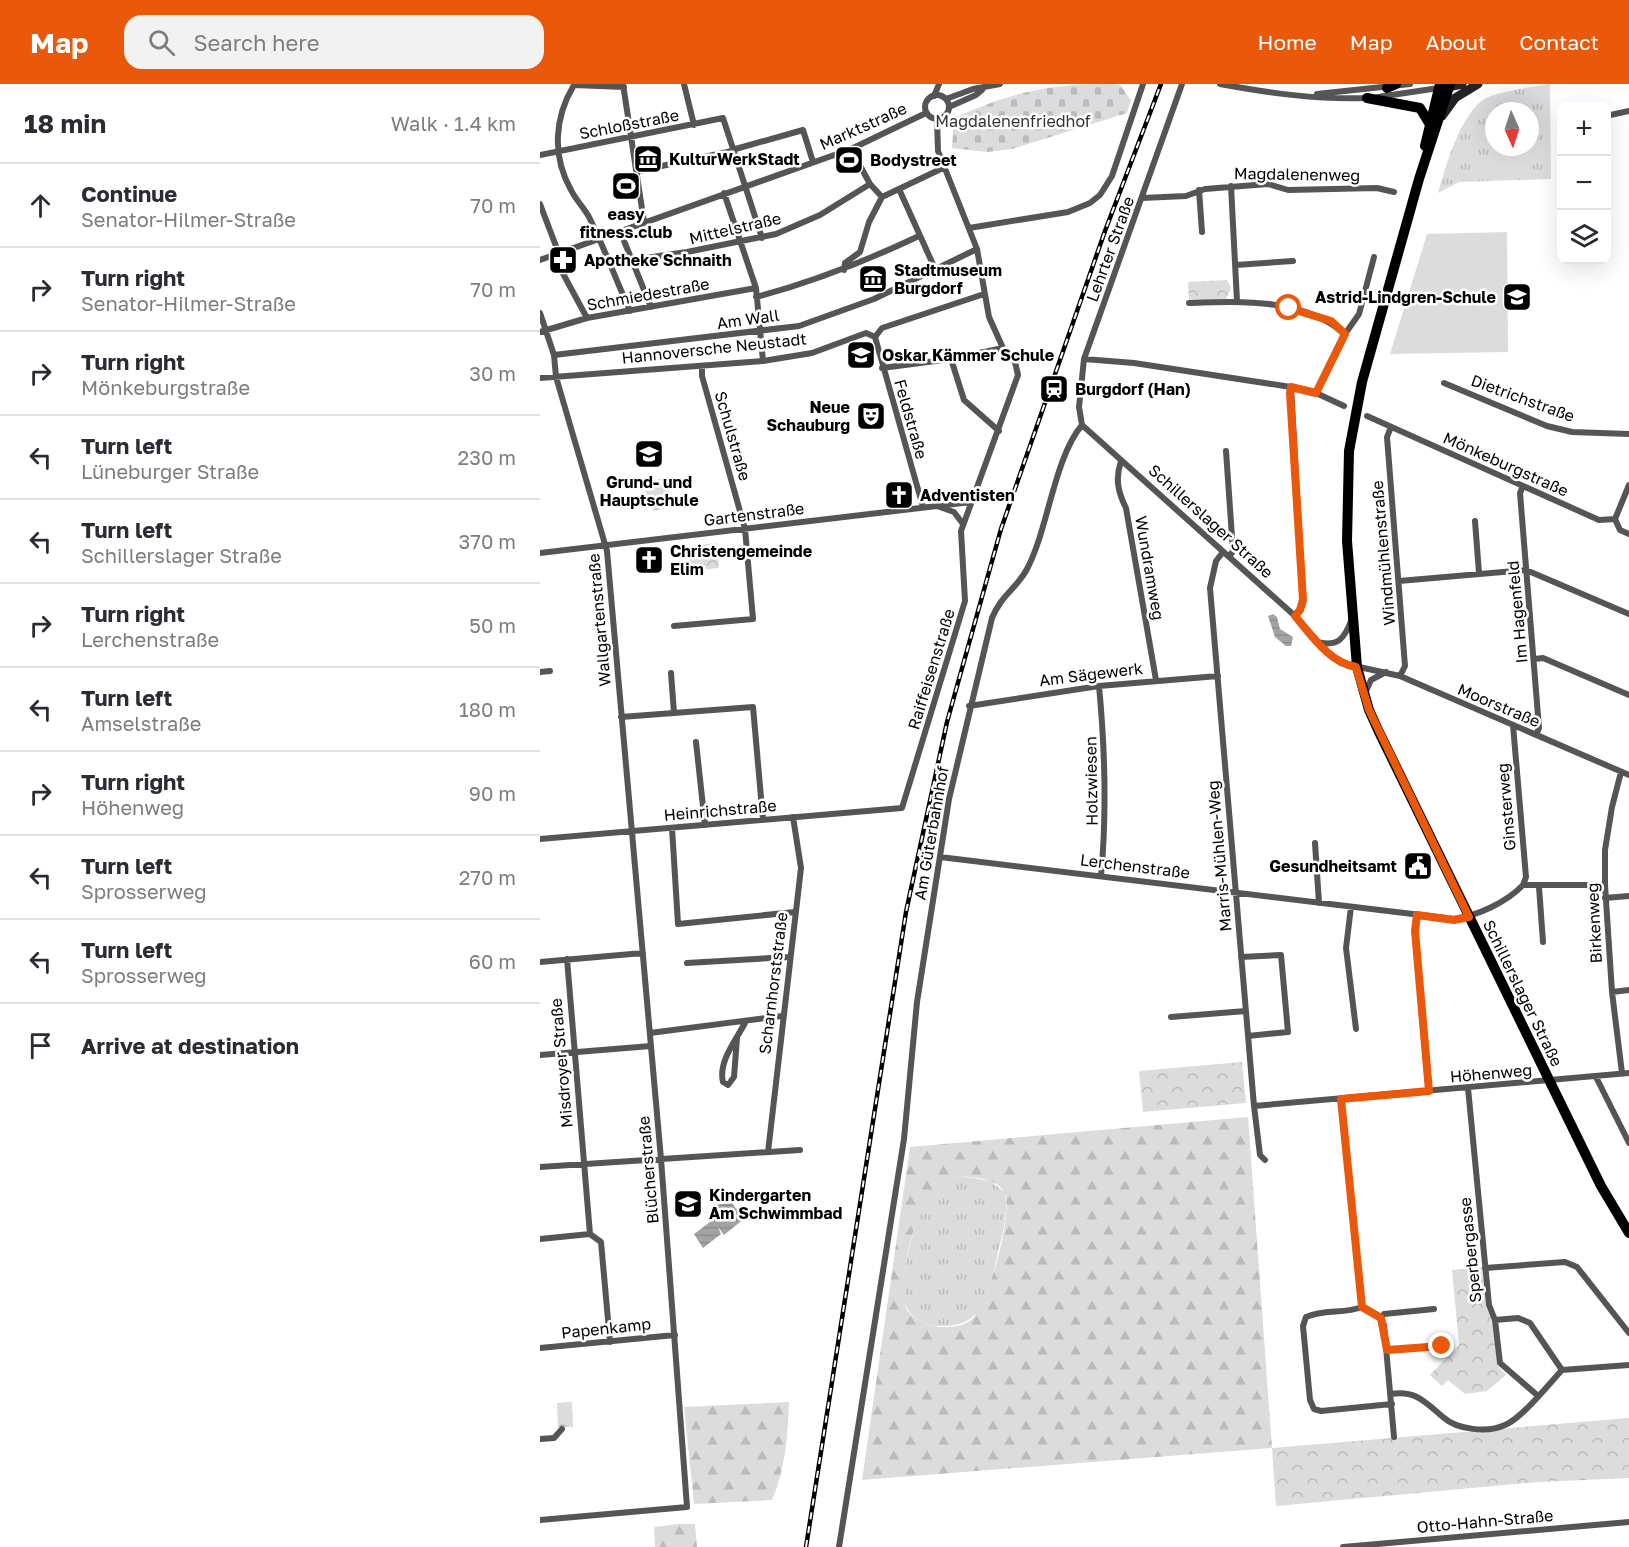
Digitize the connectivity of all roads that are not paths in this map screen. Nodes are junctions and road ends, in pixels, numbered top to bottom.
1 (684, 84) edge
2 (939, 84) edge
3 (1000, 84) edge
4 (1143, 84) edge
5 (1182, 84) edge
6 (1220, 84) edge
7 (1410, 84) edge
8 (1462, 84) edge
9 (1478, 84) edge
10 (624, 85) edge
11 (1391, 86) edge
12 (1444, 86) edge
13 (982, 90) junction
14 (934, 96) junction
15 (1302, 96) junction
16 (1367, 98) junction
17 (946, 99) junction
18 (949, 107) junction
19 (1629, 111) edge
20 (926, 112) junction
21 (1611, 115) edge
22 (937, 119) junction
23 (1434, 122) junction
24 (694, 125) junction
25 (632, 137) junction
26 (851, 148) junction
27 (559, 151) junction
28 (732, 151) junction
29 (540, 155) edge
30 (813, 162) junction
31 (943, 168) junction
32 (638, 171) junction
33 (870, 184) junction
34 (744, 186) junction
35 (1231, 186) junction
36 (899, 189) junction
37 (1199, 190) junction
38 (1394, 192) dead end
39 (724, 193) junction
40 (882, 197) junction
41 (1143, 198) junction
42 (540, 204) edge
43 (644, 222) junction
44 (969, 228) junction
45 (620, 231) junction
46 (1202, 232) dead end
47 (919, 236) junction
48 (762, 238) junction
49 (598, 239) junction
50 (742, 241) junction
51 (977, 249) junction
52 (556, 255) junction
53 (1374, 256) dead end
54 (540, 260) edge
55 (631, 260) junction
56 (1293, 261) dead end
57 (1236, 265) junction
58 (844, 270) junction
59 (936, 271) junction
60 (756, 288) junction
61 (984, 294) junction
62 (756, 297) junction
63 (1237, 301) junction
64 (1189, 303) dead end
65 (651, 307) junction
66 (630, 311) junction
67 (540, 313) edge
68 (587, 318) junction
69 (543, 332) edge
70 (759, 332) junction
71 (1345, 334) junction
72 (876, 337) junction
73 (1004, 348) junction
74 (554, 355) junction
75 (951, 359) junction
76 (1084, 359) junction
77 (763, 361) junction
78 (702, 366) junction
79 (882, 368) junction
80 (556, 377) junction
81 (540, 378) edge
82 (1444, 383) dead end
83 (1291, 387) junction
84 (1316, 393) junction
85 (1344, 406) dead end
86 (1367, 416) dead end
87 (1082, 425) junction
88 (1391, 427) junction
89 (999, 431) junction
90 (1629, 434) edge
91 (1226, 451) dead end
92 (1121, 462) junction
93 (1629, 485) edge
94 (1523, 486) junction
95 (971, 502) junction
96 (937, 505) junction
97 (923, 507) junction
98 (1615, 519) junction
99 (1475, 521) dead end
100 (963, 524) junction
101 (745, 528) junction
102 (1629, 534) edge
103 (606, 545) junction
104 (540, 553) edge
105 (1226, 555) junction
106 (1526, 570) junction
107 (1479, 573) junction
108 (1399, 581) junction
109 (1629, 614) edge
110 (1295, 616) junction
111 (1352, 619) junction
112 (674, 626) dead end
113 (1317, 641) junction
114 (1535, 658) junction
115 (1356, 667) junction
116 (540, 672) edge
117 (550, 672) dead end
118 (1386, 672) junction
119 (671, 673) dead end
120 (1218, 676) junction
121 (1400, 676) junction
122 (1156, 680) junction
123 (1099, 686) junction
124 (1629, 695) edge
125 (1364, 696) junction
126 (969, 706) junction
127 (674, 713) junction
128 (621, 717) junction
129 (1513, 726) junction
130 (1536, 735) junction
131 (696, 742) dead end
132 (1621, 772) junction
133 (1629, 776) edge
134 (902, 808) joint
135 (793, 817) junction
136 (763, 820) junction
137 (705, 825) junction
138 (672, 828) junction
139 (633, 831) junction
140 (540, 839) edge
141 (1315, 843) dead end
142 (940, 856) junction
143 (1101, 876) junction
144 (1523, 885) junction
145 (1605, 885) junction
146 (1539, 887) junction
147 (1236, 892) junction
148 (1629, 896) edge
149 (1605, 898) junction
150 (1319, 903) junction
151 (1351, 907) junction
152 (795, 912) junction
153 (1417, 915) junction
154 (1469, 917) junction
155 (1542, 942) dead end
156 (644, 953) junction
157 (789, 957) junction
158 (1241, 957) junction
159 (567, 959) junction
160 (540, 962) edge
161 (687, 963) dead end
162 (1629, 990) edge
163 (1612, 992) junction
164 (1246, 1011) junction
165 (782, 1016) junction
166 (1171, 1017) dead end
167 (745, 1023) junction
168 (1356, 1029) dead end
169 (651, 1033) junction
170 (1248, 1036) junction
171 (737, 1038) junction
172 (651, 1046) junction
173 (574, 1052) junction
174 (540, 1055) edge
175 (1626, 1073) edge
176 (1596, 1077) junction
177 (1550, 1081) junction
178 (1468, 1088) junction
179 (1429, 1091) junction
180 (1341, 1099) junction
181 (1254, 1106) junction
182 (1629, 1143) edge
183 (800, 1150) dead end
184 (768, 1152) junction
185 (661, 1159) junction
186 (1265, 1160) dead end
187 (584, 1163) junction
188 (540, 1167) edge
189 (1629, 1233) edge
190 (590, 1234) junction
191 (540, 1239) edge
192 (1485, 1268) junction
193 (1362, 1307) junction
194 (1434, 1309) dead end
195 (1381, 1318) junction
196 (1495, 1320) junction
197 (1629, 1333) edge
198 (675, 1335) junction
199 (610, 1342) junction
200 (1442, 1346) dead end
201 (540, 1348) edge
202 (1387, 1350) junction
203 (1629, 1365) edge
204 (1562, 1370) junction
205 (1391, 1394) junction
206 (1537, 1395) junction
207 (1392, 1404) junction
208 (562, 1429) dead end
209 (1394, 1437) dead end
210 (540, 1439) edge
211 (540, 1520) edge
212 (1629, 1522) edge
213 (839, 1547) edge
214 (1343, 1547) edge

1 - 24 street
2 - 14 street
3 - 13 street
4 - 44 street
5 - 41 street, Lehrter Straße
6 - 15 street
7 - 11 street
8 - 12 street
9 - 23 street
10 - 25 street
10 - 27 street
11 - 15 street
12 - 16 street
12 - 23 main road
13 - 17 street
13 - 18 street
14 - 17 street
14 - 20 street
15 - 16 street
16 - 23 main road
17 - 18 street
18 - 22 street
19 - 21 street
20 - 22 street
20 - 26 street, Marktstraße
22 - 31 street
23 - 111 main road
24 - 25 street, Schloßstraße
24 - 28 street, Schloßstraße
25 - 27 street, Schloßstraße
25 - 32 street
26 - 30 street, Marktstraße
26 - 33 street
27 - 29 street, Schloßstraße
27 - 49 street
28 - 30 street
28 - 32 street
28 - 34 street
30 - 34 street, Marktstraße
31 - 36 street
31 - 44 street
32 - 43 street
33 - 40 street
33 - 48 street, Mittelstraße
34 - 39 street, Marktstraße
34 - 48 street
35 - 37 street, Magdalenenweg
35 - 38 street, Magdalenenweg
35 - 57 street
36 - 40 street
36 - 47 street
37 - 41 street, Magdalenenweg
37 - 46 street
39 - 43 street, Marktstraße
39 - 50 street
40 - 58 street
41 - 76 street, Lehrter Straße
42 - 52 street
43 - 45 street, Marktstraße
44 - 51 street
45 - 49 street, Marktstraße
45 - 55 street
47 - 58 street
47 - 59 street
48 - 50 street, Mittelstraße
49 - 52 street, Marktstraße
49 - 66 street
50 - 55 street, Mittelstraße
50 - 60 street
51 - 59 street, Am Wall
51 - 61 street
52 - 54 street, Marktstraße
52 - 68 street
53 - 71 street
55 - 65 street
56 - 57 street
57 - 63 street
58 - 62 street
59 - 70 street, Am Wall
60 - 62 street
60 - 65 street, Schmiedestraße
61 - 72 street, Hannoversche Neustadt
61 - 73 street
62 - 70 street
63 - 64 street
63 - 71 street
65 - 66 street, Schmiedestraße
66 - 68 street, Schmiedestraße
67 - 69 street, Wallgartenstraße
68 - 69 street, Schmiedestraße
69 - 74 street, Wallgartenstraße
70 - 74 street, Am Wall
70 - 77 street
71 - 84 street
72 - 77 street, Hannoversche Neustadt
72 - 79 street, Feldstraße
73 - 75 street
73 - 89 street, Raiffeisenstraße
74 - 80 street, Wallgartenstraße
75 - 79 street
75 - 89 street
76 - 83 street
76 - 87 street, Lehrter Straße
77 - 78 street, Hannoversche Neustadt
78 - 80 street, Hannoversche Neustadt
78 - 101 street, Schulstraße
79 - 97 street, Feldstraße
80 - 81 street, Hannoversche Neustadt
80 - 103 street, Wallgartenstraße
82 - 90 street, Dietrichstraße
83 - 84 street
83 - 110 street
84 - 85 street
86 - 88 street, Mönkeburgstraße
87 - 92 street, Schillerslager Straße
87 - 126 street, Am Güterbahnhof
88 - 94 street, Mönkeburgstraße
88 - 108 street, Windmühlenstraße
89 - 95 street, Raiffeisenstraße
91 - 105 street, Marris-Mühlen-Weg
92 - 105 street, Schillerslager Straße
92 - 122 street, Wundramweg
93 - 98 street
94 - 98 street, Mönkeburgstraße
94 - 106 street, Im Hagenfeld
95 - 96 street, Gartenstraße
95 - 100 street, Raiffeisenstraße
96 - 97 street, Gartenstraße
96 - 100 street
97 - 101 street, Gartenstraße
98 - 102 street
99 - 107 street
100 - 134 street, Raiffeisenstraße
101 - 103 street, Gartenstraße
101 - 112 street, Schulstraße
103 - 104 street, Gartenstraße
103 - 128 street, Wallgartenstraße
105 - 110 street, Schillerslager Straße
105 - 120 street, Marris-Mühlen-Weg
106 - 107 street
106 - 109 street
106 - 114 street, Im Hagenfeld
107 - 108 street
108 - 121 street, Windmühlenstraße
110 - 113 street, Schillerslager Straße
111 - 113 street
111 - 115 main road
113 - 115 street, Schillerslager Straße
114 - 124 street
114 - 130 street, Im Hagenfeld
115 - 118 street, Moorstraße
115 - 125 main road, Schillerslager Straße
116 - 117 street
118 - 121 street, Moorstraße
118 - 125 street
119 - 127 street
120 - 122 street, Am Sägewerk
120 - 147 street, Marris-Mühlen-Weg
121 - 129 street, Moorstraße
122 - 123 street, Am Sägewerk
123 - 126 street, Am Sägewerk
123 - 143 street, Holzwiesen
125 - 154 main road, Schillerslager Straße
126 - 142 street, Am Güterbahnhof
127 - 128 street
127 - 136 street
128 - 139 street, Wallgartenstraße
129 - 130 street, Moorstraße
129 - 144 street, Ginsterweg
130 - 132 street, Moorstraße
131 - 137 street
132 - 133 street, Moorstraße
132 - 145 street, Birkenweg
134 - 135 street, Heinrichstraße
135 - 136 street, Heinrichstraße
135 - 152 street, Scharnhorststraße
136 - 137 street, Heinrichstraße
137 - 138 street, Heinrichstraße
138 - 139 street, Heinrichstraße
138 - 152 street
139 - 140 street, Heinrichstraße
139 - 156 street, Blücherstraße
141 - 150 street
142 - 143 street, Lerchenstraße
142 - 213 street, Am Güterbahnhof
143 - 147 street, Lerchenstraße
144 - 146 street
144 - 154 street
145 - 146 street
145 - 149 street, Birkenweg
146 - 155 street
147 - 150 street, Lerchenstraße
147 - 158 street, Marris-Mühlen-Weg
148 - 149 street
149 - 163 street, Birkenweg
150 - 151 street, Lerchenstraße
151 - 153 street, Lerchenstraße
151 - 168 street
152 - 157 street, Scharnhorststraße
153 - 154 street, Lerchenstraße
153 - 179 street
154 - 177 main road, Schillerslager Straße
156 - 159 street
156 - 169 street, Blücherstraße
157 - 161 street
157 - 165 street, Scharnhorststraße
158 - 164 street, Marris-Mühlen-Weg
158 - 170 street
159 - 160 street
159 - 173 street, Misdroyer Straße
162 - 163 street
163 - 175 street, Birkenweg
164 - 166 street
164 - 170 street, Marris-Mühlen-Weg
165 - 167 street
165 - 184 street, Scharnhorststraße
167 - 169 street
167 - 171 street
169 - 172 street, Blücherstraße
170 - 181 street, Marris-Mühlen-Weg
171 - 171 street
172 - 173 street
172 - 185 street, Blücherstraße
173 - 174 street
173 - 187 street, Misdroyer Straße
175 - 176 street, Höhenweg
176 - 177 street, Höhenweg
176 - 182 street
177 - 178 street, Höhenweg
177 - 189 main road, Schillerslager Straße
178 - 179 street, Höhenweg
178 - 192 street, Sperbergasse
179 - 180 street, Höhenweg
180 - 181 street, Höhenweg
180 - 193 street
181 - 186 street, Marris-Mühlen-Weg
183 - 184 street
184 - 185 street
185 - 187 street
185 - 198 street, Blücherstraße
187 - 188 street
187 - 190 street, Misdroyer Straße
190 - 191 street
190 - 199 street
192 - 196 street, Sperbergasse
192 - 197 street
193 - 195 street
193 - 207 street
194 - 195 street
195 - 202 street
196 - 204 street, Sperbergasse
196 - 206 street
198 - 199 street, Papenkamp
198 - 211 street, Blücherstraße
199 - 201 street, Papenkamp
200 - 202 street
202 - 205 street
203 - 204 street
204 - 206 street
205 - 206 street
205 - 207 street
207 - 209 street
208 - 210 street
212 - 214 street, Otto-Hahn-Straße

